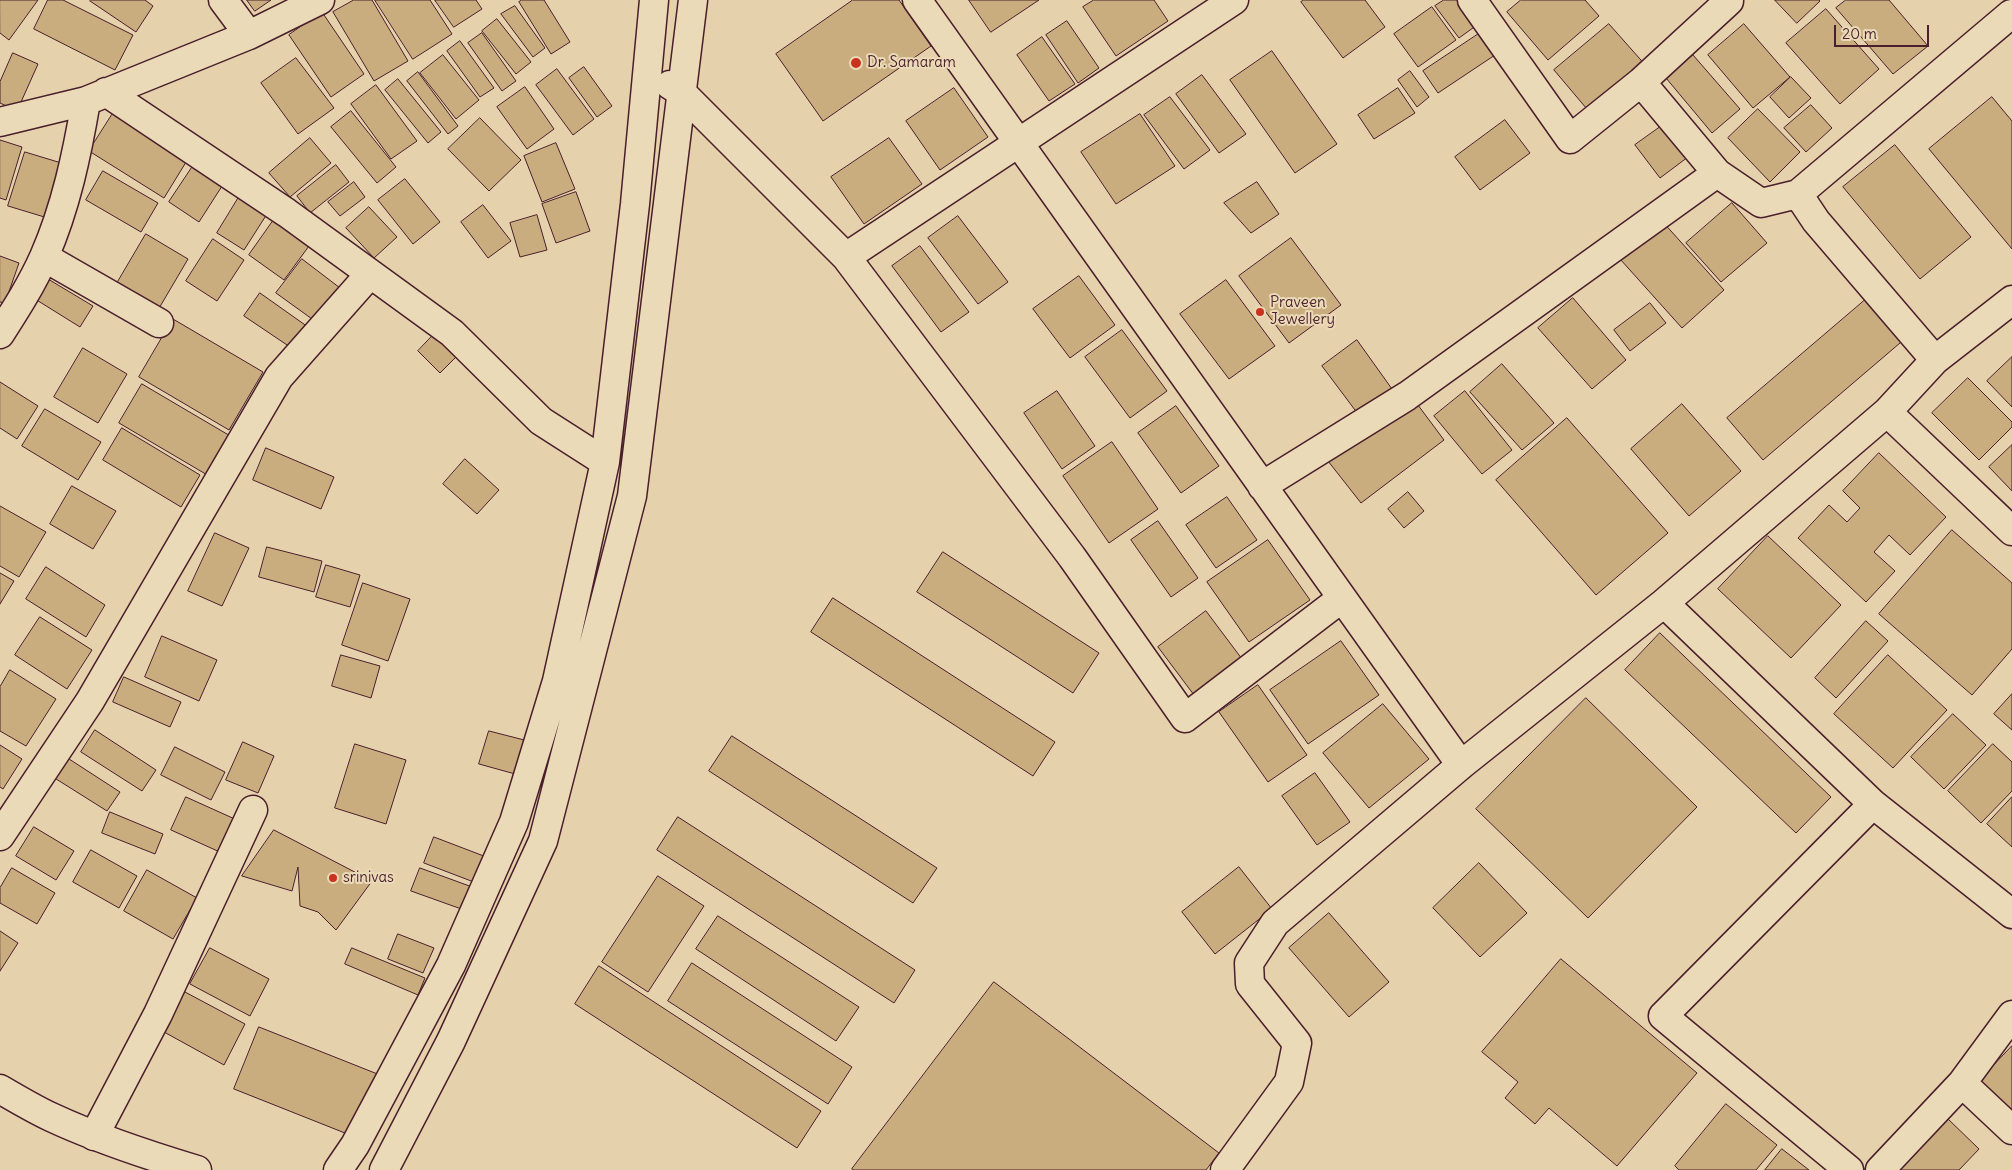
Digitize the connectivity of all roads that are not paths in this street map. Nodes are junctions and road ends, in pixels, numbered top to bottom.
1 (224, 0) edge
2 (320, 0) edge
3 (654, 0) edge
4 (693, 0) edge
5 (917, 0) edge
6 (1234, 0) edge
7 (1472, 0) edge
8 (1729, 1) dead end
9 (2012, 14) edge
10 (249, 35) junction
11 (648, 72) junction
12 (1641, 82) junction
13 (681, 92) junction
14 (96, 96) junction
15 (0, 122) edge
16 (1018, 143) junction
17 (1717, 174) junction
18 (1798, 194) junction
19 (44, 257) junction
20 (846, 257) junction
21 (370, 274) junction
22 (2012, 300) edge
23 (159, 323) dead end
24 (0, 334) edge
25 (1935, 360) junction
26 (1887, 412) junction
27 (605, 462) junction
28 (1262, 486) junction
29 (2012, 531) edge
30 (1342, 598) junction
31 (1664, 603) junction
32 (1462, 765) junction
33 (1873, 804) junction
34 (253, 810) dead end
35 (0, 836) edge
36 (2012, 914) edge
37 (2012, 1015) edge
38 (1962, 1084) junction
39 (0, 1089) edge
40 (2012, 1130) edge
41 (94, 1136) junction
42 (196, 1170) edge
43 (338, 1170) edge
44 (384, 1170) edge
45 (1225, 1170) edge
46 (1849, 1170) edge
47 (1880, 1170) edge

1 - 10 main road
2 - 10 main road
3 - 11 main road
4 - 13 main road
5 - 16 main road
6 - 16 main road
7 - 12 main road
8 - 12 main road
9 - 18 main road
10 - 14 main road
11 - 13 main road
11 - 27 main road
12 - 17 main road
13 - 20 main road
13 - 44 main road
14 - 15 main road
14 - 19 main road
14 - 21 main road
16 - 20 main road
16 - 28 main road
17 - 18 main road
17 - 28 main road
18 - 25 main road
19 - 23 main road
19 - 24 main road
20 - 30 main road
21 - 27 main road
21 - 35 main road
22 - 25 main road
25 - 26 main road
26 - 29 main road
26 - 31 main road
27 - 43 main road
28 - 30 main road
30 - 32 main road
31 - 32 main road
31 - 33 main road
32 - 45 main road
33 - 36 main road
33 - 46 main road
34 - 41 main road
37 - 38 main road
38 - 40 main road
38 - 47 main road
39 - 41 main road
41 - 42 main road

